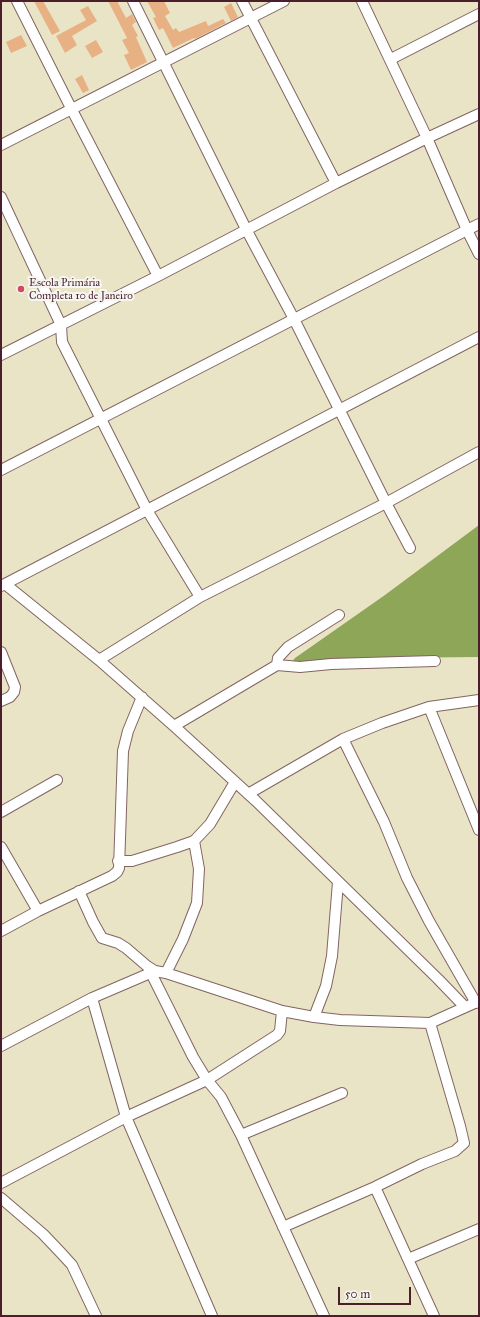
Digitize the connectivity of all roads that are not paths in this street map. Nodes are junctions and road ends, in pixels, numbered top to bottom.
1 (17, 1) edge
2 (132, 1) edge
3 (242, 1) edge
4 (284, 1) edge
5 (362, 1) edge
6 (479, 14) edge
7 (250, 18) junction
8 (391, 59) junction
9 (163, 62) junction
10 (72, 110) junction
11 (479, 114) edge
12 (427, 138) junction
13 (1, 145) edge
14 (336, 183) junction
15 (1, 197) edge
16 (479, 224) edge
17 (246, 229) junction
18 (467, 230) junction
19 (479, 254) edge
20 (158, 276) junction
21 (294, 319) junction
22 (61, 324) junction
23 (479, 337) edge
24 (1, 355) edge
25 (339, 410) junction
26 (100, 419) junction
27 (479, 452) edge
28 (1, 470) edge
29 (386, 503) junction
30 (147, 510) junction
31 (410, 548) dead end
32 (3, 585) edge
33 (200, 597) junction
34 (339, 615) dead end
35 (1, 652) edge
36 (99, 660) junction
37 (434, 661) dead end
38 (277, 665) junction
39 (142, 696) junction
40 (479, 700) edge
41 (1, 701) edge
42 (429, 707) junction
43 (174, 726) junction
44 (343, 739) junction
45 (57, 780) dead end
46 (235, 782) junction
47 (248, 794) junction
48 (1, 812) edge
49 (479, 830) edge
50 (194, 840) junction
51 (1, 847) edge
52 (118, 861) junction
53 (338, 882) junction
54 (79, 891) junction
55 (38, 911) junction
56 (1, 930) edge
57 (153, 972) junction
58 (166, 973) junction
59 (92, 998) junction
60 (477, 1002) edge
61 (465, 1007) junction
62 (282, 1011) junction
63 (314, 1017) junction
64 (430, 1023) junction
65 (1, 1046) edge
66 (207, 1080) junction
67 (342, 1093) dead end
68 (126, 1117) junction
69 (241, 1135) junction
70 (1, 1183) edge
71 (374, 1187) junction
72 (1, 1198) edge
73 (283, 1227) junction
74 (479, 1229) edge
75 (408, 1259) junction
76 (96, 1316) edge
77 (212, 1316) edge
78 (324, 1316) edge
79 (434, 1316) edge

1 - 10 street
2 - 9 street
3 - 7 street
4 - 7 street
5 - 8 street
6 - 8 street
7 - 9 street
7 - 14 street
8 - 12 street
9 - 10 street
9 - 17 street
10 - 13 street
10 - 20 street
11 - 12 street
12 - 14 street
12 - 18 street
14 - 17 street
15 - 22 street
16 - 18 street
17 - 20 street
17 - 21 street
18 - 19 street
18 - 21 street
20 - 22 street
21 - 25 street
21 - 26 street
22 - 24 street
22 - 26 street
23 - 25 street
25 - 29 street
25 - 30 street
26 - 28 street
26 - 30 street
27 - 29 street
29 - 31 street
29 - 33 street
30 - 32 street
30 - 33 street
32 - 36 street
33 - 36 street
34 - 38 street
35 - 41 street
36 - 39 street
37 - 38 street
38 - 43 street
39 - 43 street
39 - 52 street
40 - 42 street
42 - 44 street
42 - 49 street
43 - 46 street
44 - 47 street
44 - 60 street
45 - 48 street
46 - 47 street
46 - 50 street
47 - 53 street
50 - 52 street
50 - 58 street
51 - 55 street
52 - 54 street
53 - 61 street
53 - 63 street
54 - 55 street
54 - 57 street
55 - 56 street
57 - 58 street
57 - 59 street
57 - 66 street
58 - 62 street
59 - 65 street
59 - 68 street
60 - 61 street
61 - 64 street
62 - 63 street
62 - 66 street
63 - 64 street
64 - 71 street
66 - 68 street
66 - 69 street
67 - 69 street
68 - 70 street
68 - 77 street
69 - 73 street
71 - 73 street
71 - 75 street
72 - 76 street
73 - 78 street
74 - 75 street
75 - 79 street

